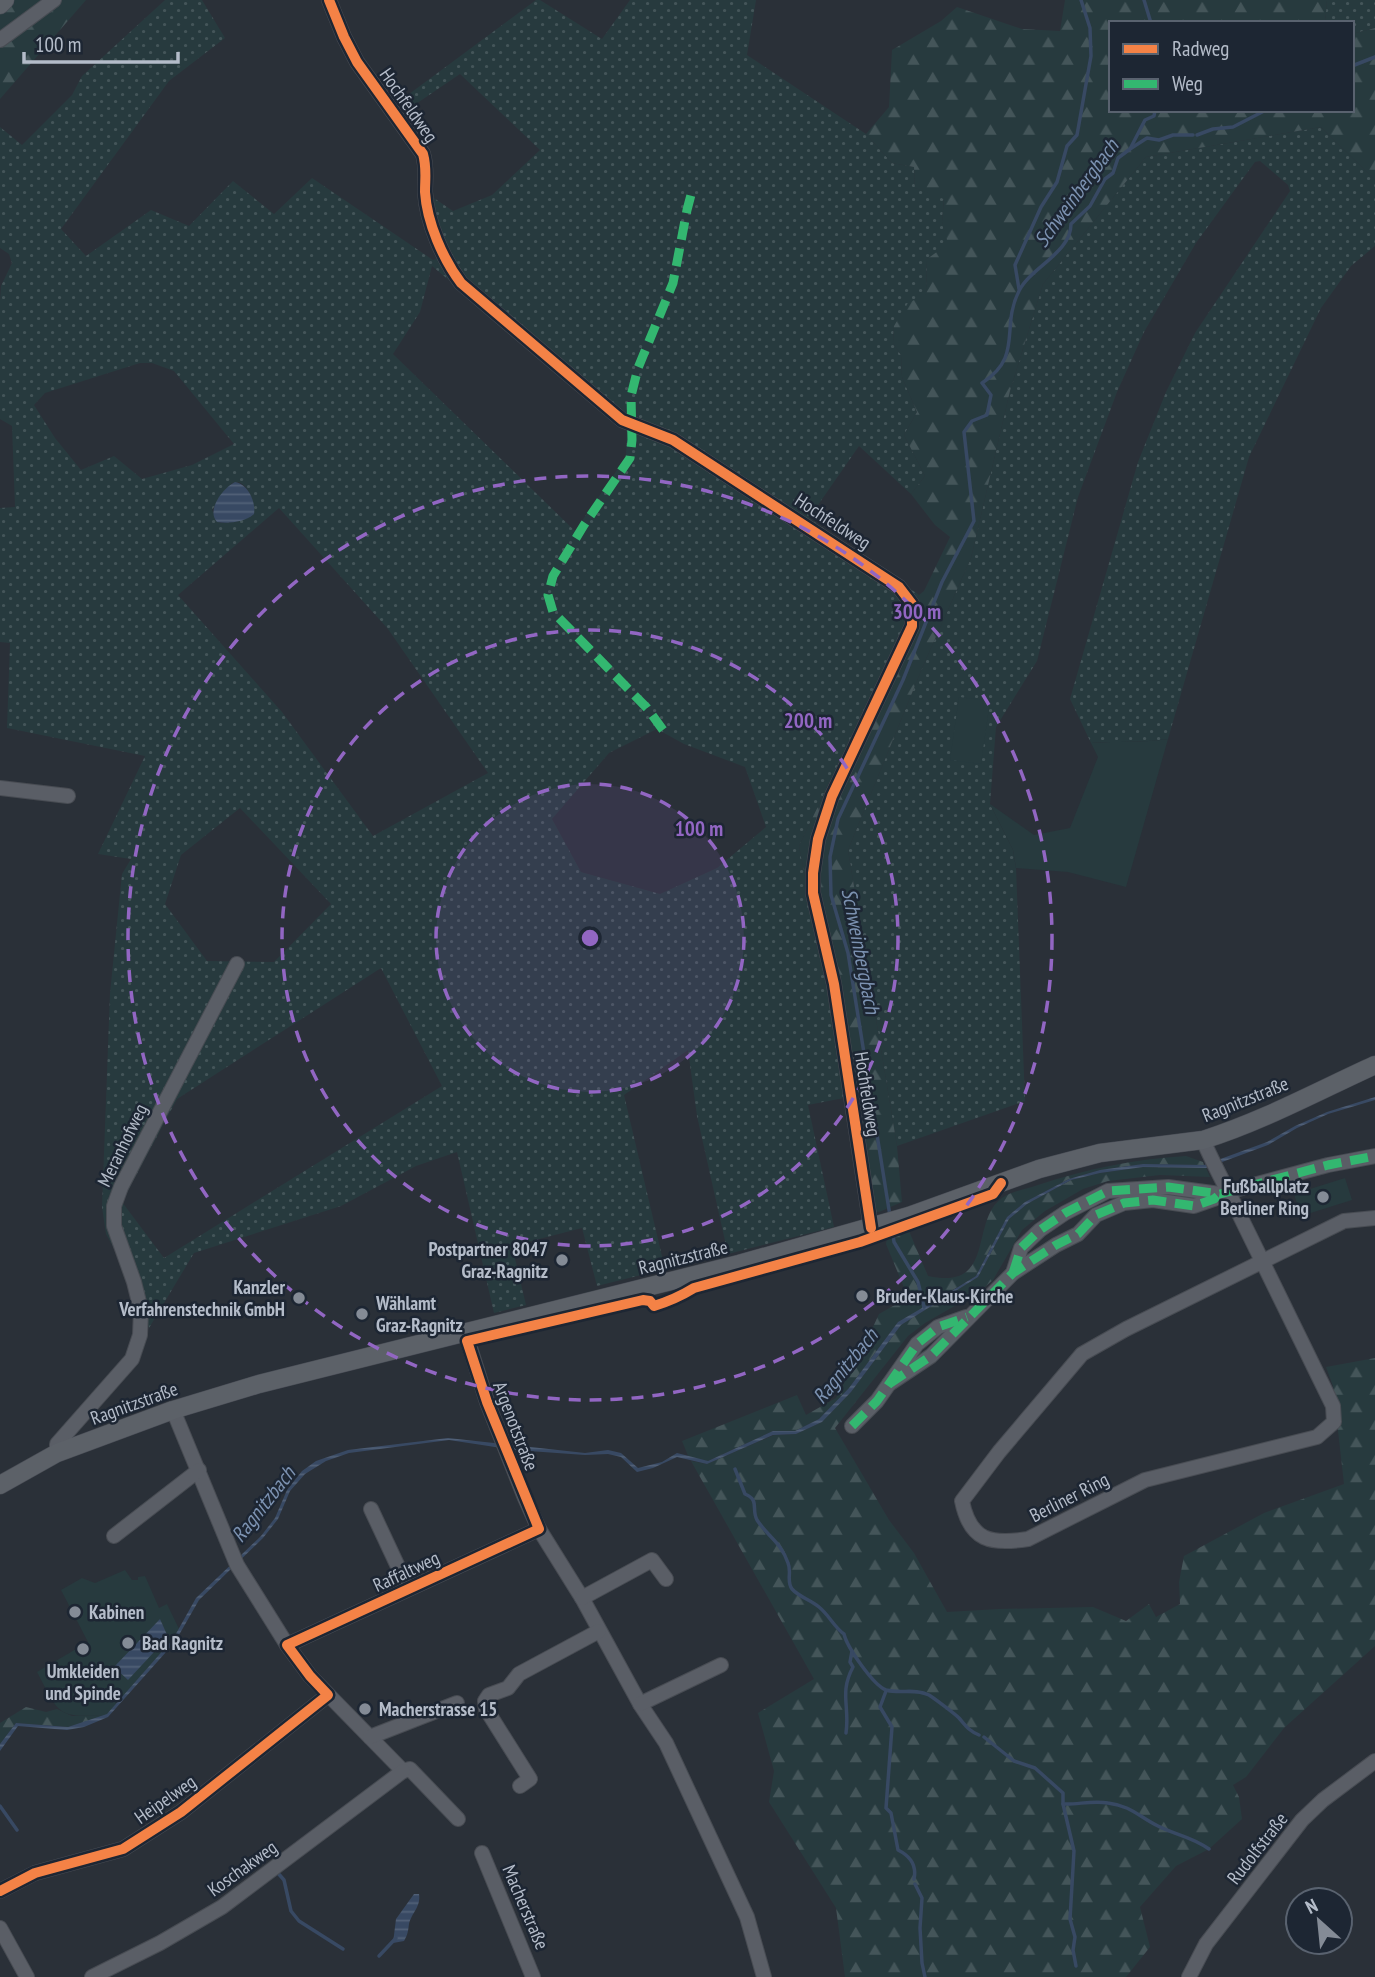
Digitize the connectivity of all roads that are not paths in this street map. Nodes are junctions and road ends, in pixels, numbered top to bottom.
1 (5, 0) edge
2 (54, 0) edge
3 (331, 1) edge
4 (0, 5) edge
5 (0, 40) edge
6 (0, 788) edge
7 (68, 796) dead end
8 (237, 964) dead end
9 (1375, 1065) edge
10 (1203, 1140) junction
11 (1375, 1156) edge
12 (1224, 1193) junction
13 (1375, 1218) edge
14 (877, 1226) junction
15 (1262, 1260) junction
16 (1013, 1273) junction
17 (465, 1332) junction
18 (173, 1410) junction
19 (852, 1426) dead end
20 (57, 1453) junction
21 (199, 1470) junction
22 (0, 1485) edge
23 (371, 1509) dead end
24 (539, 1529) junction
25 (114, 1536) dead end
26 (666, 1579) dead end
27 (408, 1588) junction
28 (582, 1598) junction
29 (599, 1631) junction
30 (287, 1645) junction
31 (721, 1665) dead end
32 (328, 1695) junction
33 (457, 1703) dead end
34 (640, 1704) junction
35 (370, 1737) junction
36 (1375, 1761) edge
37 (403, 1771) junction
38 (520, 1786) dead end
39 (458, 1819) dead end
40 (482, 1853) dead end
41 (0, 1891) edge
42 (0, 1928) edge
43 (27, 1977) edge
44 (92, 1977) edge
45 (533, 1977) edge
46 (764, 1977) edge
47 (1189, 1977) edge

1 - 4 main road
2 - 5 street
3 - 14 street, Hochfeldweg
6 - 7 street
8 - 20 street, Meranhofweg
9 - 10 main road, Ragnitzstraße
10 - 12 street, Berliner Ring
10 - 14 main road, Ragnitzstraße
11 - 12 street
12 - 15 street, Berliner Ring
12 - 16 street
12 - 16 street
13 - 15 street, Berliner Ring
14 - 17 main road, Ragnitzstraße
15 - 15 street, Berliner Ring
16 - 19 street
17 - 18 main road, Ragnitzstraße
17 - 24 street, Argenotstraße
18 - 20 main road, Ragnitzstraße
18 - 21 street
20 - 22 main road, Ragnitzstraße
21 - 25 street
21 - 30 street
23 - 27 street, Raffaltweg
24 - 27 street, Raffaltweg
24 - 28 street, Argenotstraße
26 - 28 street
27 - 30 street, Raffaltweg
28 - 29 street, Argenotstraße
29 - 34 street, Argenotstraße
29 - 38 street
30 - 32 street
31 - 34 street
32 - 35 street
32 - 41 street, Heipelweg
33 - 35 street
34 - 46 street, Argenotstraße
35 - 37 street
36 - 47 street, Rudolfstraße
37 - 39 street
37 - 44 street, Koschakweg
40 - 45 street, Macherstraße
42 - 43 street

